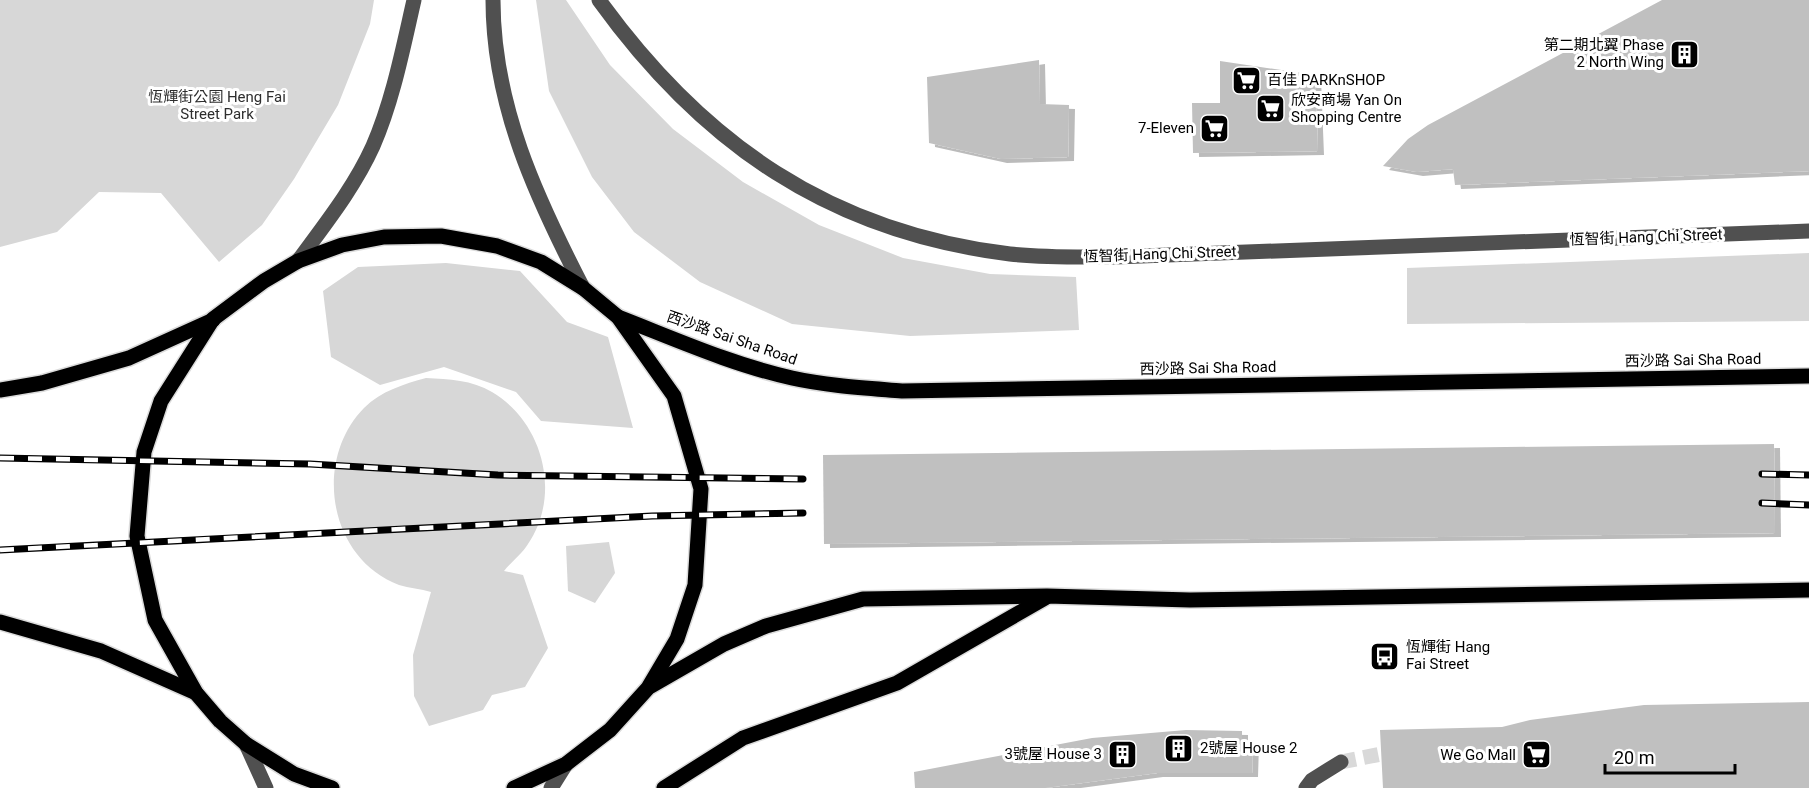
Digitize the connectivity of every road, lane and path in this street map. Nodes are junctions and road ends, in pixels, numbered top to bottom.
1 (414, 0) edge
2 (493, 0) edge
3 (598, 0) edge
4 (1809, 231) edge
5 (298, 261) junction
6 (583, 288) junction
7 (618, 317) junction
8 (213, 320) junction
9 (1809, 376) edge
10 (0, 390) edge
11 (1809, 590) edge
12 (1047, 596) junction
13 (0, 622) edge
14 (648, 688) junction
15 (196, 693) junction
16 (246, 744) junction
17 (1341, 762) tunnel mouth
18 (566, 764) junction
19 (266, 788) edge
20 (332, 788) edge
21 (514, 788) edge
22 (551, 788) edge
23 (664, 788) edge
24 (1306, 788) edge

1 - 5 street
2 - 6 street
3 - 4 street, 恆智街 Hang Chi Street
5 - 6 main road
5 - 8 main road
6 - 7 main road
7 - 9 main road, 西沙路 Sai Sha Road
7 - 14 main road
8 - 10 main road
8 - 15 main road
11 - 12 main road
12 - 14 main road
12 - 23 main road
13 - 15 main road
14 - 18 main road
15 - 16 main road
16 - 19 street
16 - 20 main road
17 - 24 street
18 - 21 main road
18 - 22 street

